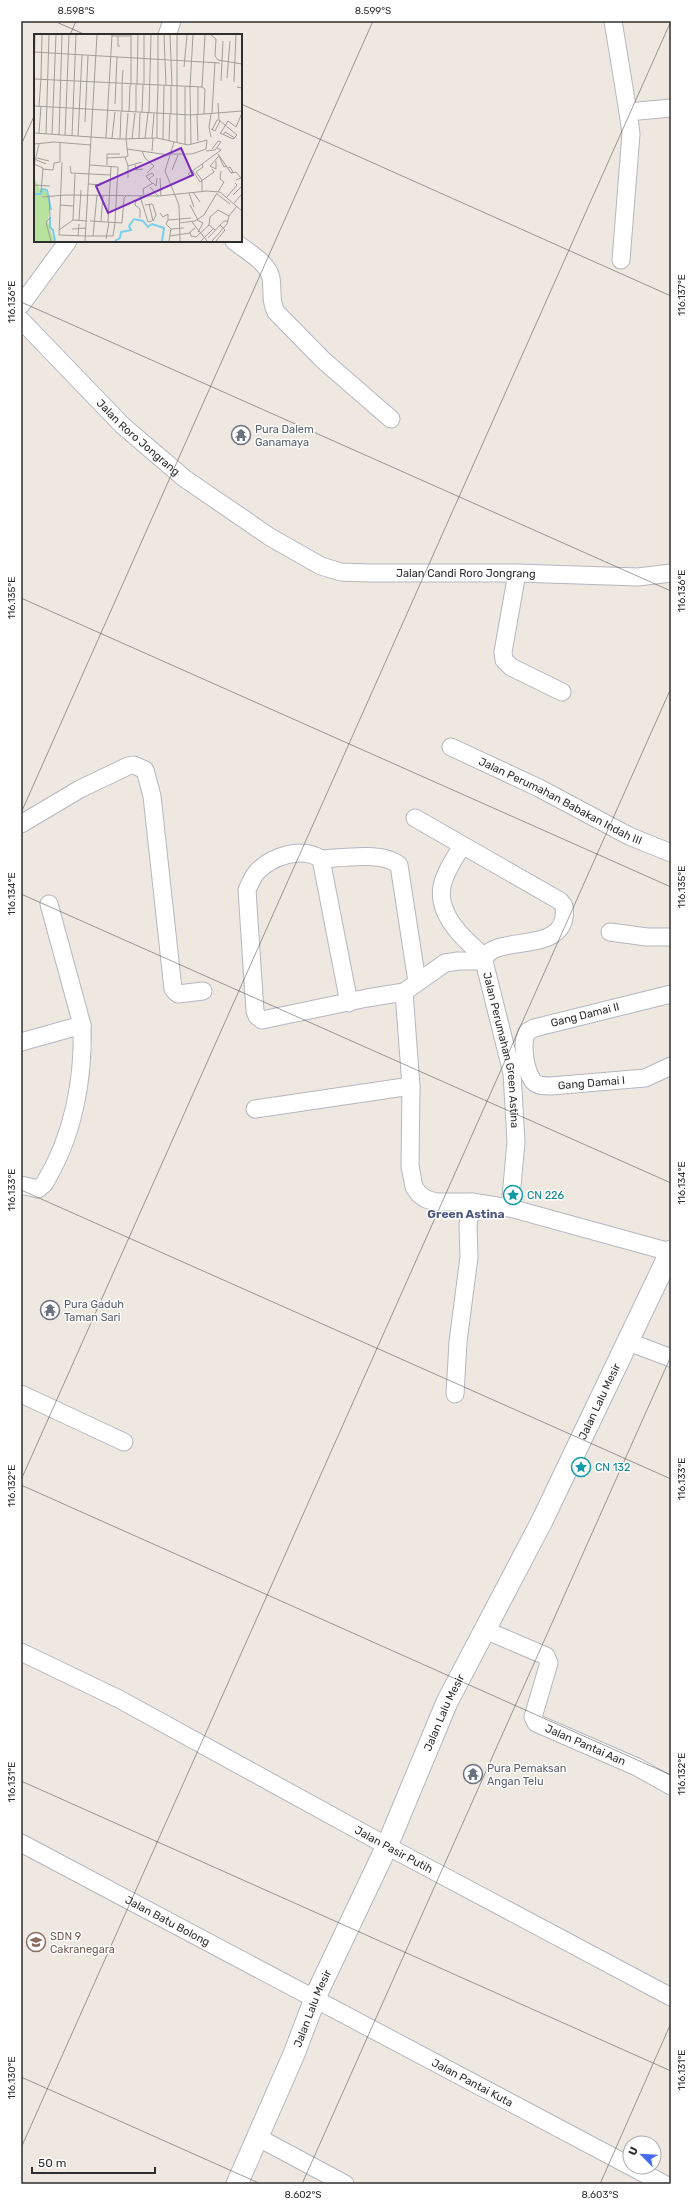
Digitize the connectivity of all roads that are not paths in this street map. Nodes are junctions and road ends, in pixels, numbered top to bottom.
1 (172, 21) edge
2 (613, 21) edge
3 (166, 34) edge
4 (671, 108) edge
5 (628, 112) junction
6 (67, 242) edge
7 (235, 242) edge
8 (621, 260) dead end
9 (21, 305) edge
10 (23, 326) edge
11 (391, 419) dead end
12 (270, 538) joint
13 (517, 573) junction
14 (671, 573) edge
15 (562, 692) dead end
16 (451, 747) dead end
17 (415, 818) dead end
18 (21, 824) edge
19 (462, 846) junction
20 (671, 853) edge
21 (321, 859) junction
22 (49, 904) dead end
23 (610, 932) dead end
24 (671, 937) edge
25 (484, 959) junction
26 (410, 987) junction
27 (203, 991) dead end
28 (671, 994) edge
29 (349, 1003) junction
30 (82, 1025) junction
31 (21, 1042) edge
32 (526, 1059) joint
33 (671, 1066) edge
34 (411, 1086) junction
35 (255, 1109) dead end
36 (21, 1185) edge
37 (472, 1202) junction
38 (510, 1208) junction
39 (671, 1251) edge
40 (629, 1342) junction
41 (671, 1358) edge
42 (21, 1394) edge
43 (455, 1394) dead end
44 (124, 1442) dead end
45 (484, 1630) junction
46 (21, 1652) edge
47 (671, 1786) edge
48 (21, 1843) edge
49 (387, 1846) junction
50 (671, 1997) edge
51 (315, 1998) junction
52 (257, 2137) junction
53 (622, 2161) edge
54 (648, 2175) edge
55 (237, 2184) edge
56 (345, 2184) edge
57 (664, 2184) edge

1 - 3 street
2 - 5 street
4 - 5 street
5 - 8 street
6 - 9 street
7 - 11 street
10 - 12 street, Jalan Roro Jongrang
12 - 13 street, Jalan Candi Roro Jongrang
13 - 14 street, Jalan Candi Roro Jongrang
13 - 15 street
16 - 20 street, Jalan Perumahan Babakan Indah III
17 - 19 street, Jalan Perumahan Green Astina
18 - 27 street
19 - 25 street
19 - 25 street, Jalan Perumahan Green Astina
21 - 26 street
21 - 29 street
21 - 29 street
22 - 30 street
23 - 24 street
25 - 26 street
25 - 38 street, Jalan Perumahan Green Astina
26 - 29 street
26 - 34 street
28 - 32 street, Gang Damai II
30 - 31 street
30 - 36 street
32 - 33 street, Gang Damai I
34 - 35 street
34 - 37 street
37 - 38 street
37 - 43 street
38 - 39 street
39 - 40 street, Jalan Lalu Mesir
40 - 41 street
40 - 45 street, Jalan Lalu Mesir
42 - 44 street
45 - 47 street, Jalan Pantai Aan
45 - 49 street, Jalan Lalu Mesir
46 - 49 street, Jalan Pasir Putih
48 - 51 street, Jalan Batu Bolong
49 - 50 street, Jalan Pasir Putih
49 - 51 street, Jalan Lalu Mesir
51 - 52 street, Jalan Lalu Mesir
51 - 53 street, Jalan Pantai Kuta
52 - 55 street, Jalan Lalu Mesir
52 - 56 street
54 - 57 street, Jalan Pantai Kuta

